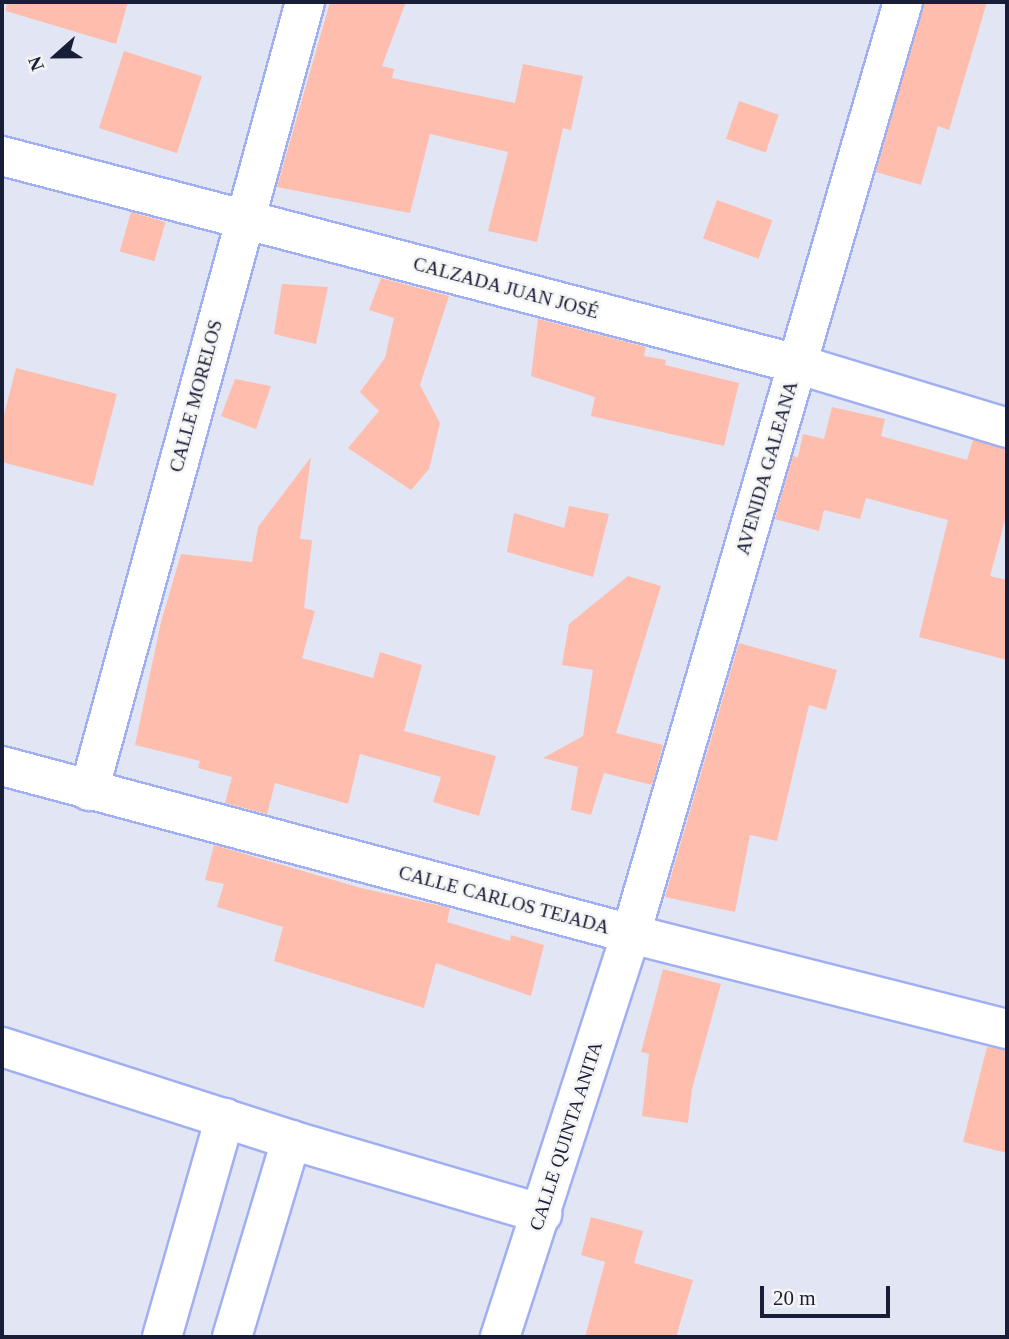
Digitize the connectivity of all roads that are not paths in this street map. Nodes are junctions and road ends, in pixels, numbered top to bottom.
1 (305, 2) edge
2 (903, 2) edge
3 (2, 156) edge
4 (244, 219) junction
5 (797, 364) junction
6 (1007, 428) edge
7 (2, 766) edge
8 (89, 790) junction
9 (631, 934) junction
10 (1007, 1028) edge
11 (2, 1047) edge
12 (225, 1118) junction
13 (291, 1140) junction
14 (542, 1214) junction
15 (162, 1337) edge
16 (232, 1337) edge
17 (500, 1337) edge

1 - 4 street, CALLE MORELOS
2 - 5 street, AVENIDA GALEANA
3 - 4 street, CALZADA JUAN JOSÉ
4 - 5 street, CALZADA JUAN JOSÉ
4 - 8 street, CALLE MORELOS
5 - 6 street, CALZADA JUAN JOSÉ
5 - 9 street, AVENIDA GALEANA
7 - 8 street, CALLE CARLOS TEJADA
8 - 9 street, CALLE CARLOS TEJADA
9 - 10 street, CALLE CARLOS TEJADA
9 - 14 street, CALLE QUINTA ANITA
11 - 12 street
12 - 13 street
12 - 15 street
13 - 14 street
13 - 16 street
14 - 17 street, CALLE QUINTA ANITA

